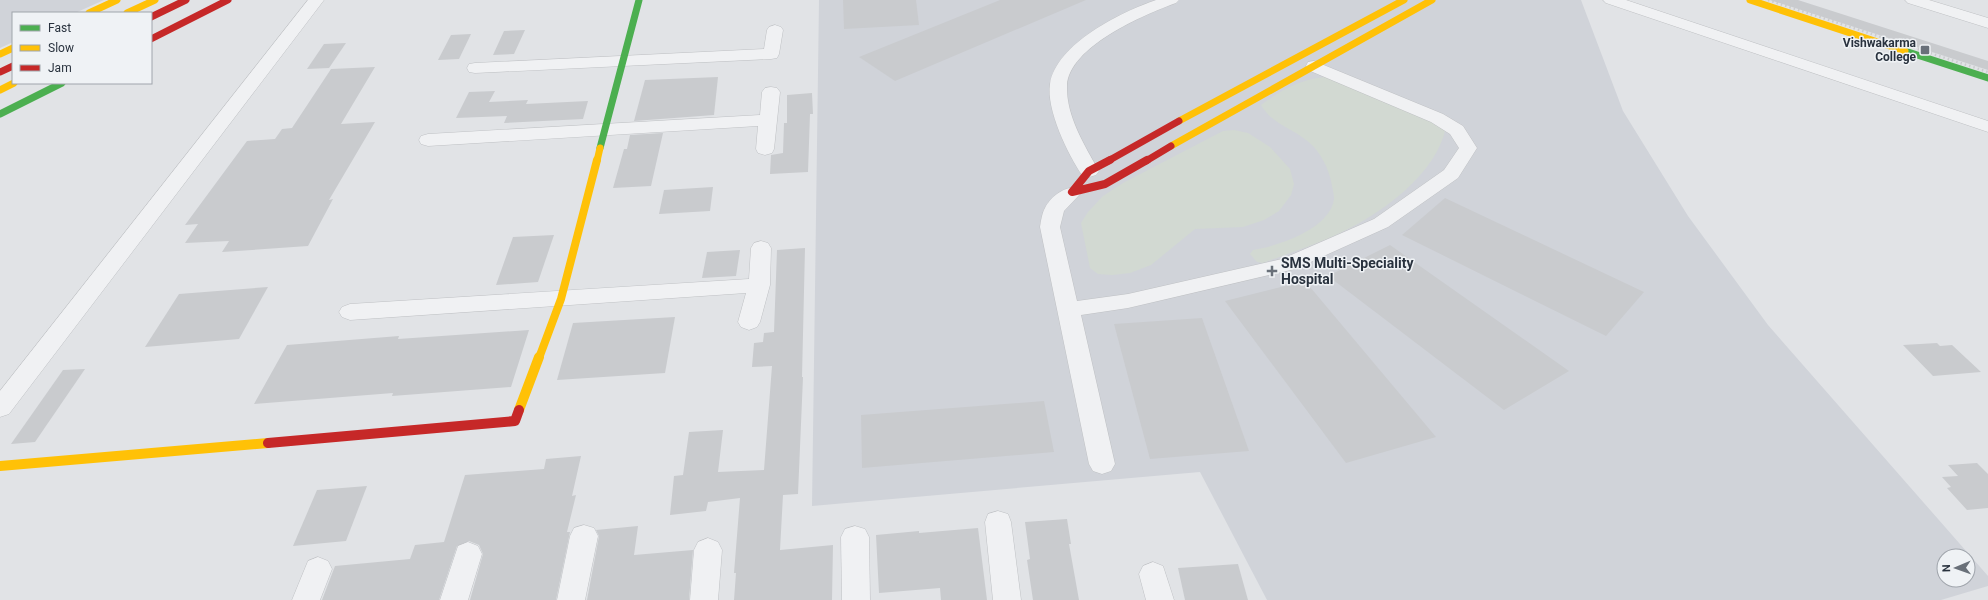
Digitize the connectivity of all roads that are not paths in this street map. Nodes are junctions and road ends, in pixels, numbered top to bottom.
1 (117, 0) edge
2 (155, 0) edge
3 (186, 0) edge
4 (228, 0) edge
5 (316, 0) edge
6 (639, 0) edge
7 (1171, 0) edge
8 (1404, 0) edge
9 (1432, 0) edge
10 (1611, 0) edge
11 (1750, 0) edge
12 (1913, 0) edge
13 (91, 12) edge
14 (129, 12) edge
15 (152, 17) edge
16 (1988, 23) edge
17 (775, 30) dead end
18 (152, 38) edge
19 (12, 48) edge
20 (0, 54) edge
21 (623, 61) junction
22 (12, 66) edge
23 (1314, 66) junction
24 (475, 68) dead end
25 (0, 72) edge
26 (1988, 78) edge
27 (12, 84) edge
28 (60, 84) edge
29 (0, 90) edge
30 (771, 92) dead end
31 (1209, 104) junction
32 (0, 114) edge
33 (1227, 114) junction
34 (768, 120) junction
35 (1988, 126) edge
36 (605, 130) junction
37 (428, 140) dead end
38 (765, 150) dead end
39 (1089, 171) junction
40 (1072, 192) junction
41 (761, 248) dead end
42 (759, 285) junction
43 (560, 299) junction
44 (1068, 310) junction
45 (350, 312) dead end
46 (749, 322) dead end
47 (0, 408) edge
48 (1102, 464) dead end
49 (0, 466) edge
50 (998, 522) dead end
51 (584, 536) dead end
52 (855, 537) dead end
53 (708, 550) dead end
54 (468, 554) dead end
55 (318, 569) dead end
56 (306, 600) edge
57 (454, 600) edge
58 (571, 600) edge
59 (704, 600) edge
60 (856, 600) edge
61 (1007, 600) edge

1 - 13 main road
2 - 14 main road
3 - 15 main road
4 - 18 main road
5 - 47 street
6 - 21 main road
7 - 39 street
8 - 31 main road
9 - 23 main road
10 - 35 street
11 - 26 main road
12 - 16 street
17 - 21 street
19 - 20 main road
21 - 24 street
21 - 36 main road
22 - 25 main road
23 - 33 main road
23 - 44 street
27 - 29 main road
28 - 32 main road
30 - 34 street
31 - 33 street
31 - 39 main road
33 - 40 main road
34 - 36 street
34 - 38 street
36 - 37 street
36 - 43 main road
39 - 40 main road
40 - 44 street
41 - 42 street
42 - 43 street
42 - 46 street
43 - 45 street
43 - 49 main road
44 - 48 street
50 - 61 street
51 - 58 street
52 - 60 street
53 - 59 street
54 - 57 street
55 - 56 street

